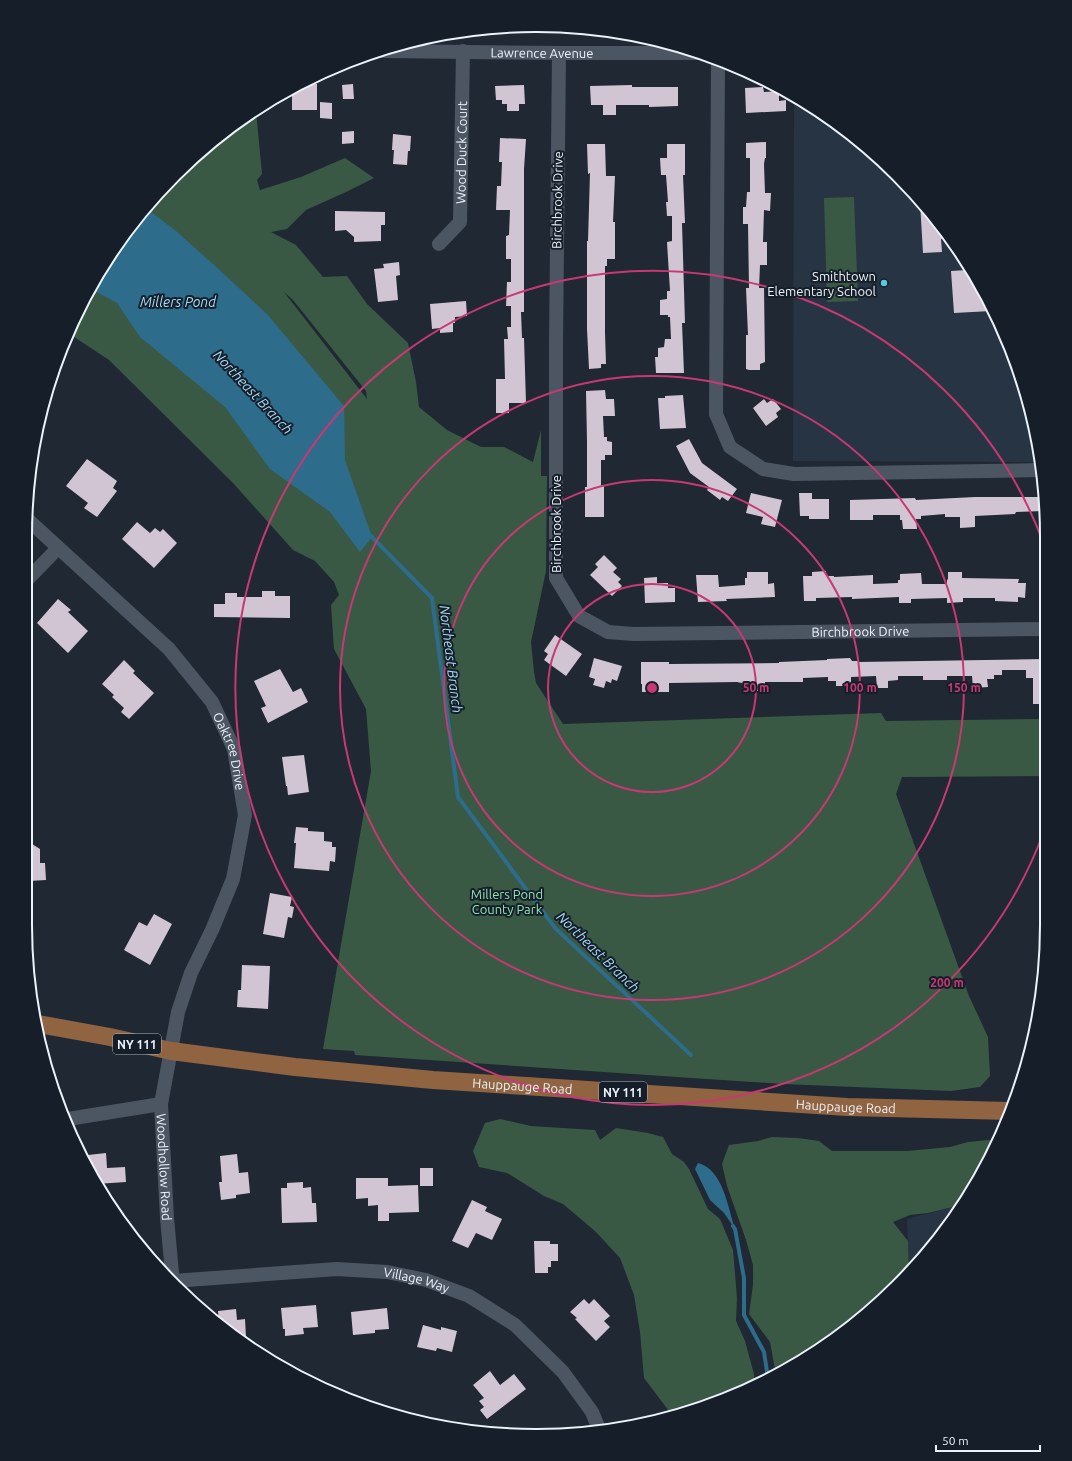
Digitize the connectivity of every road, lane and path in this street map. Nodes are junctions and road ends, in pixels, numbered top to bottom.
1 (402, 50) edge
2 (463, 51) junction
3 (559, 53) junction
4 (679, 53) edge
5 (718, 66) edge
6 (439, 244) dead end
7 (1036, 470) edge
8 (32, 524) edge
9 (58, 548) junction
10 (32, 575) edge
11 (1040, 629) edge
12 (42, 1025) edge
13 (171, 1051) junction
14 (161, 1104) junction
15 (1005, 1111) edge
16 (70, 1119) edge
17 (172, 1273) edge
18 (180, 1281) edge
19 (598, 1425) edge

1 - 2 street, Lawrence Avenue
2 - 3 street, Lawrence Avenue
2 - 6 street, Wood Duck Court
3 - 4 street, Lawrence Avenue
3 - 11 street, Birchbrook Drive
5 - 7 street
8 - 9 street, Oaktree Drive
9 - 10 street
9 - 13 street, Oaktree Drive
12 - 13 main road, Hauppauge Road / NY 111
13 - 14 street, Woodhollow Road
13 - 15 main road, Hauppauge Road / NY 111
14 - 16 street
14 - 17 street, Woodhollow Road
18 - 19 street, Village Way

